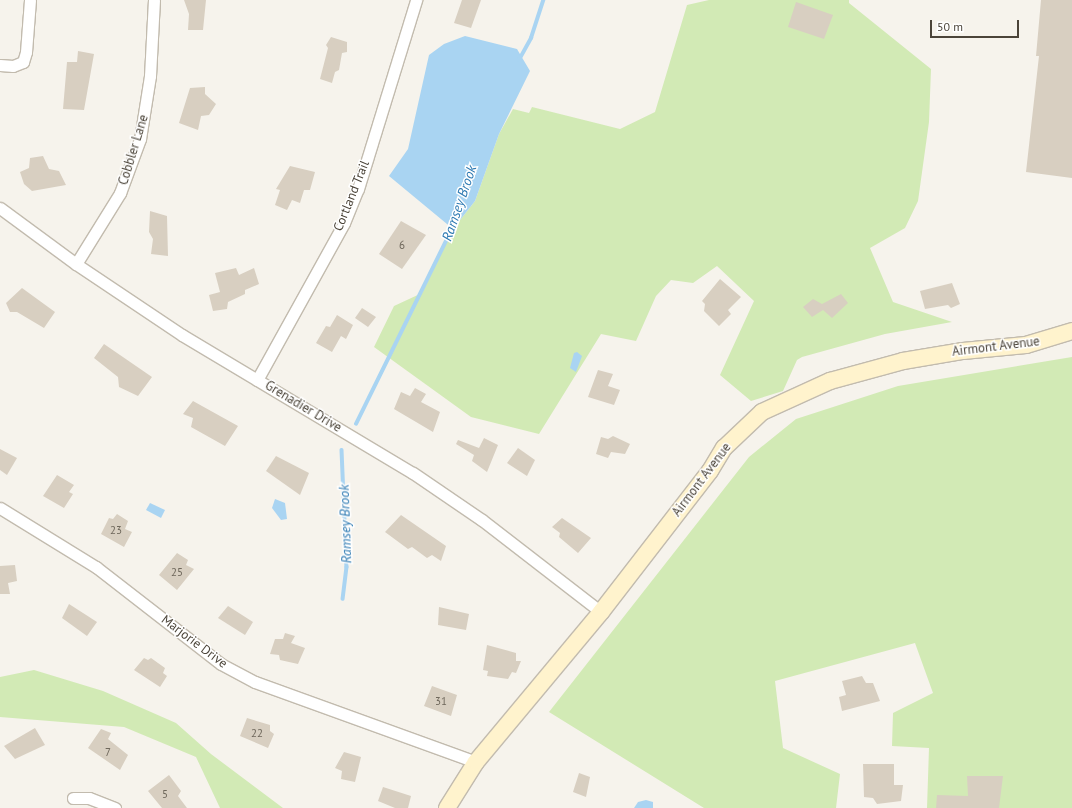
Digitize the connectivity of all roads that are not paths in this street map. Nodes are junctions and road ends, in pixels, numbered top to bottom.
1 (30, 0) edge
2 (154, 0) edge
3 (416, 0) edge
4 (0, 65) edge
5 (0, 208) edge
6 (76, 264) junction
7 (1072, 331) edge
8 (257, 380) junction
9 (0, 508) edge
10 (601, 612) junction
11 (476, 762) junction
12 (73, 798) dead end
13 (115, 808) edge
14 (447, 808) edge

1 - 4 street
2 - 6 street, Cobbler Lane
3 - 8 street, Cortland Trail
5 - 6 street, Grenadier Drive
6 - 8 street, Grenadier Drive
7 - 10 street, Airmont Avenue
8 - 10 street, Grenadier Drive
9 - 11 street, Marjorie Drive
10 - 11 street, Airmont Avenue
11 - 14 street, Airmont Avenue
12 - 13 street

